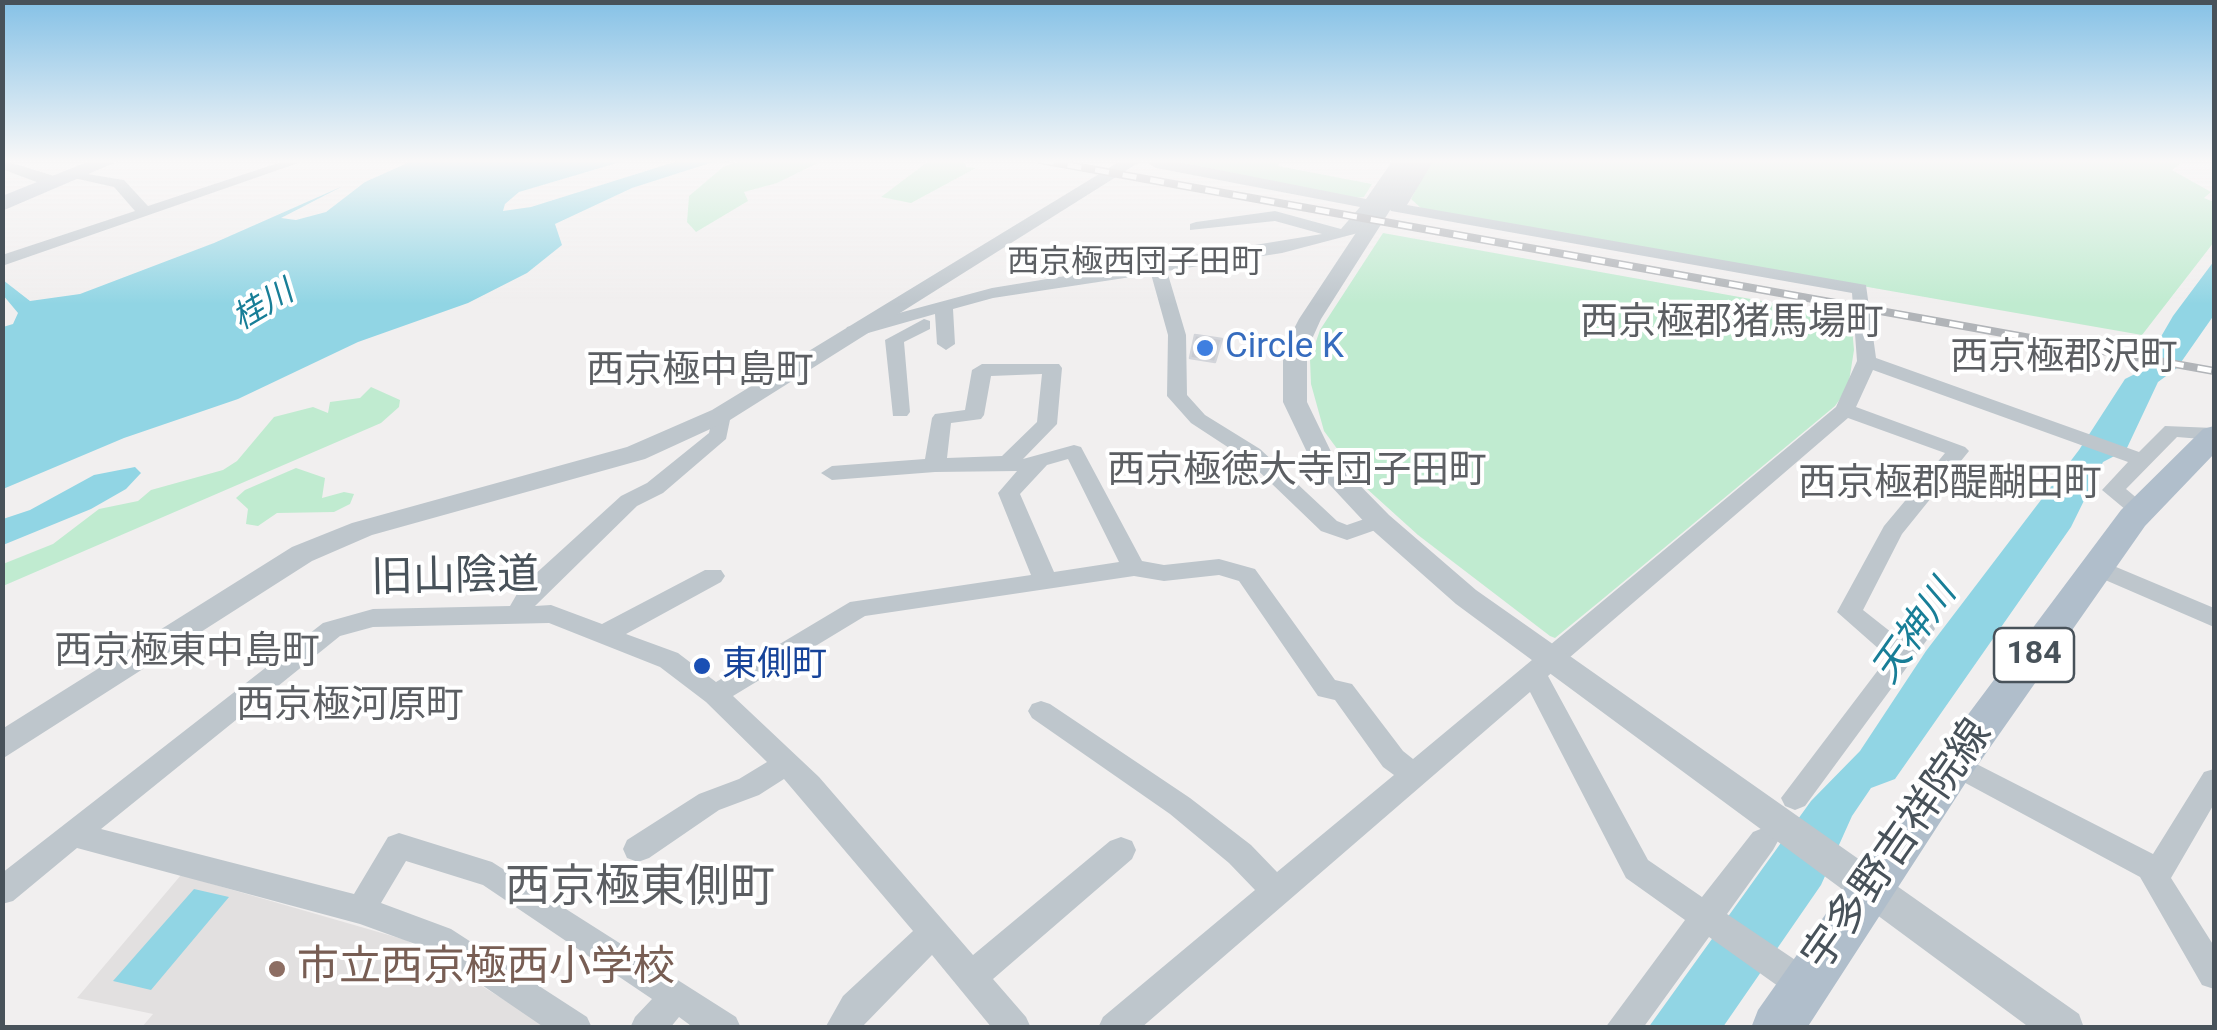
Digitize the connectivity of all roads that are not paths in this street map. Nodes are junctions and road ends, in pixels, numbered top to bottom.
1 (142, 208) edge
2 (160, 208) edge
3 (1055, 208) edge
4 (1366, 208) edge
5 (1382, 208) edge
6 (1397, 208) edge
7 (146, 213) junction
8 (1196, 227) dead end
9 (1342, 234) junction
10 (2, 261) edge
11 (1158, 268) junction
12 (944, 312) junction
13 (854, 331) junction
14 (946, 344) dead end
15 (1866, 360) junction
16 (1845, 410) junction
17 (900, 412) dead end
18 (721, 416) junction
19 (2214, 435) edge
20 (2135, 458) junction
21 (1008, 462) junction
22 (935, 465) junction
23 (1031, 469) junction
24 (832, 473) dead end
25 (2140, 510) junction
26 (1379, 521) junction
27 (2097, 567) junction
28 (1134, 568) junction
29 (713, 576) dead end
30 (1045, 580) junction
31 (519, 612) junction
32 (2214, 618) edge
33 (1923, 628) dead end
34 (605, 634) junction
35 (1903, 654) junction
36 (1544, 668) junction
37 (715, 695) junction
38 (1041, 711) dead end
39 (2, 746) edge
40 (786, 763) junction
41 (1955, 764) junction
42 (1415, 776) junction
43 (2214, 780) edge
44 (1779, 820) junction
45 (74, 835) junction
46 (638, 849) dead end
47 (1121, 850) dead end
48 (2157, 871) junction
49 (1860, 880) junction
50 (2, 891) edge
51 (1276, 892) junction
52 (362, 910) junction
53 (1709, 921) junction
54 (933, 933) junction
55 (2214, 974) edge
56 (1790, 976) junction
57 (971, 977) junction
58 (674, 999) junction
59 (574, 1028) edge
60 (647, 1028) edge
61 (724, 1028) edge
62 (842, 1028) edge
63 (1014, 1028) edge
64 (1115, 1028) edge
65 (1622, 1028) edge
66 (1777, 1028) edge
67 (2064, 1028) edge

1 - 7 street
2 - 7 street
3 - 13 street
4 - 9 street
5 - 26 street
6 - 15 street
7 - 10 street
8 - 9 street
9 - 11 street
11 - 12 street
11 - 26 street
12 - 13 street
12 - 14 street
12 - 17 street
13 - 18 street
15 - 16 street
15 - 20 street
16 - 35 street
16 - 36 street
18 - 31 street
18 - 39 street
19 - 20 street
19 - 25 main road, 宇多野吉祥院線 / 184
20 - 25 street
21 - 22 street
21 - 22 street
21 - 23 street
22 - 24 street
23 - 28 street
23 - 30 street
25 - 27 main road, 宇多野吉祥院線 / 184
26 - 36 street
27 - 32 street
27 - 41 main road, 宇多野吉祥院線 / 184
28 - 30 street
28 - 42 street
29 - 34 street
30 - 37 street
31 - 34 street, 旧山陰道
31 - 45 street, 旧山陰道
33 - 35 street
34 - 37 street, 旧山陰道
35 - 44 street
36 - 42 street
36 - 44 street
36 - 53 street
37 - 40 street, 旧山陰道
38 - 51 street
40 - 46 street
40 - 54 street, 旧山陰道
41 - 48 street
41 - 49 main road, 宇多野吉祥院線 / 184
42 - 51 street
43 - 48 street
44 - 49 street
44 - 53 street
45 - 50 street, 旧山陰道
45 - 52 street
47 - 57 street
48 - 55 street
49 - 56 main road, 宇多野吉祥院線 / 184
49 - 67 street
51 - 64 street
52 - 58 street
52 - 59 street
53 - 56 street
53 - 65 street
54 - 57 street, 旧山陰道
54 - 62 street
56 - 66 main road, 宇多野吉祥院線 / 184
57 - 63 street, 旧山陰道
58 - 60 street
58 - 61 street

